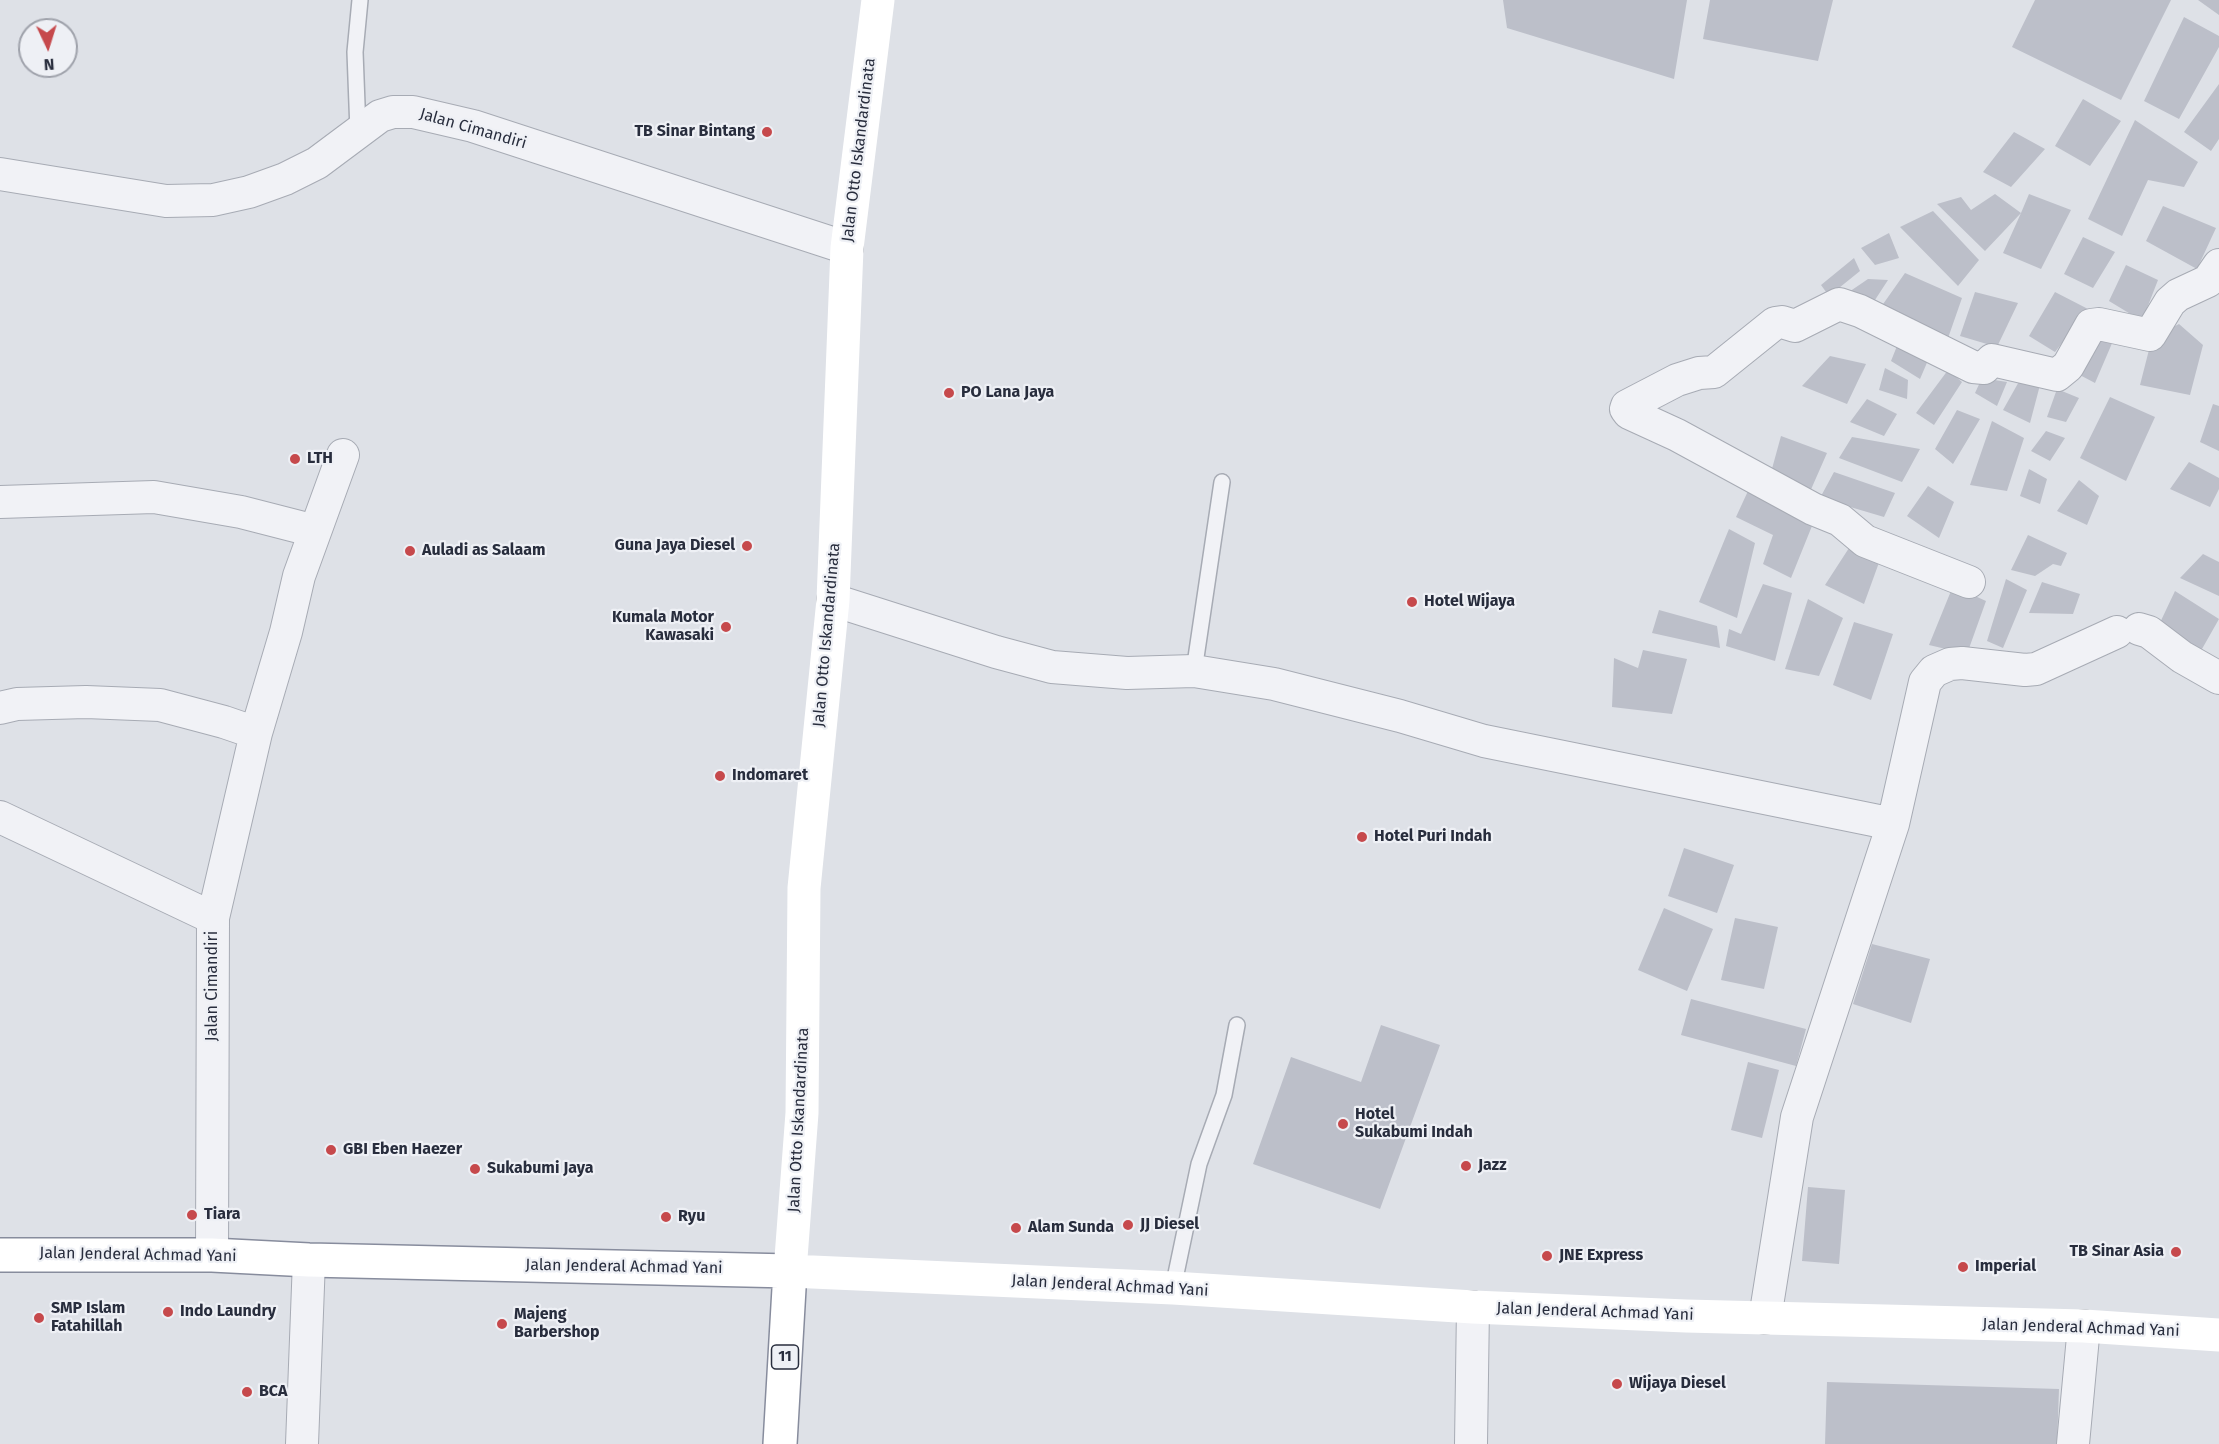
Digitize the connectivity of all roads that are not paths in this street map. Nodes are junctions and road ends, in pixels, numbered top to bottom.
1 (360, 0) edge
2 (878, 0) edge
3 (358, 131) junction
4 (0, 174) edge
5 (847, 248) junction
6 (2219, 265) edge
7 (343, 455) dead end
8 (1222, 482) dead end
9 (0, 502) edge
10 (315, 531) junction
11 (1969, 582) dead end
12 (833, 600) junction
13 (1194, 671) junction
14 (2219, 678) edge
15 (0, 708) edge
16 (256, 733) junction
17 (0, 817) edge
18 (1893, 824) junction
19 (213, 918) junction
20 (1237, 1025) dead end
21 (0, 1255) edge
22 (212, 1255) junction
23 (309, 1260) junction
24 (790, 1271) junction
25 (1173, 1288) junction
26 (1473, 1307) junction
27 (1765, 1318) junction
28 (2084, 1326) junction
29 (2219, 1335) edge
30 (302, 1444) edge
31 (780, 1444) edge
32 (1471, 1444) edge
33 (2073, 1444) edge

1 - 3 lane
2 - 5 main road, Jalan Otto Iskandardinata
3 - 4 street, Jalan Cimandiri
3 - 5 street, Jalan Cimandiri
5 - 12 main road, Jalan Otto Iskandardinata
6 - 11 street
7 - 10 street
8 - 13 lane
9 - 10 street
10 - 16 street
12 - 13 street
12 - 24 main road, Jalan Otto Iskandardinata
13 - 18 street
14 - 18 street
15 - 16 street
16 - 19 street
17 - 19 street, Jalan Cimandiri
18 - 27 street
19 - 22 street, Jalan Cimandiri
20 - 25 lane
21 - 22 main road, Jalan Jenderal Achmad Yani
22 - 23 main road, Jalan Jenderal Achmad Yani
23 - 24 main road, Jalan Jenderal Achmad Yani
23 - 30 street
24 - 25 main road, Jalan Jenderal Achmad Yani
24 - 31 main road, 11
25 - 26 main road, Jalan Jenderal Achmad Yani
26 - 27 main road, Jalan Jenderal Achmad Yani
26 - 32 street
27 - 28 main road, Jalan Jenderal Achmad Yani
28 - 29 main road, Jalan Jenderal Achmad Yani
28 - 33 street

